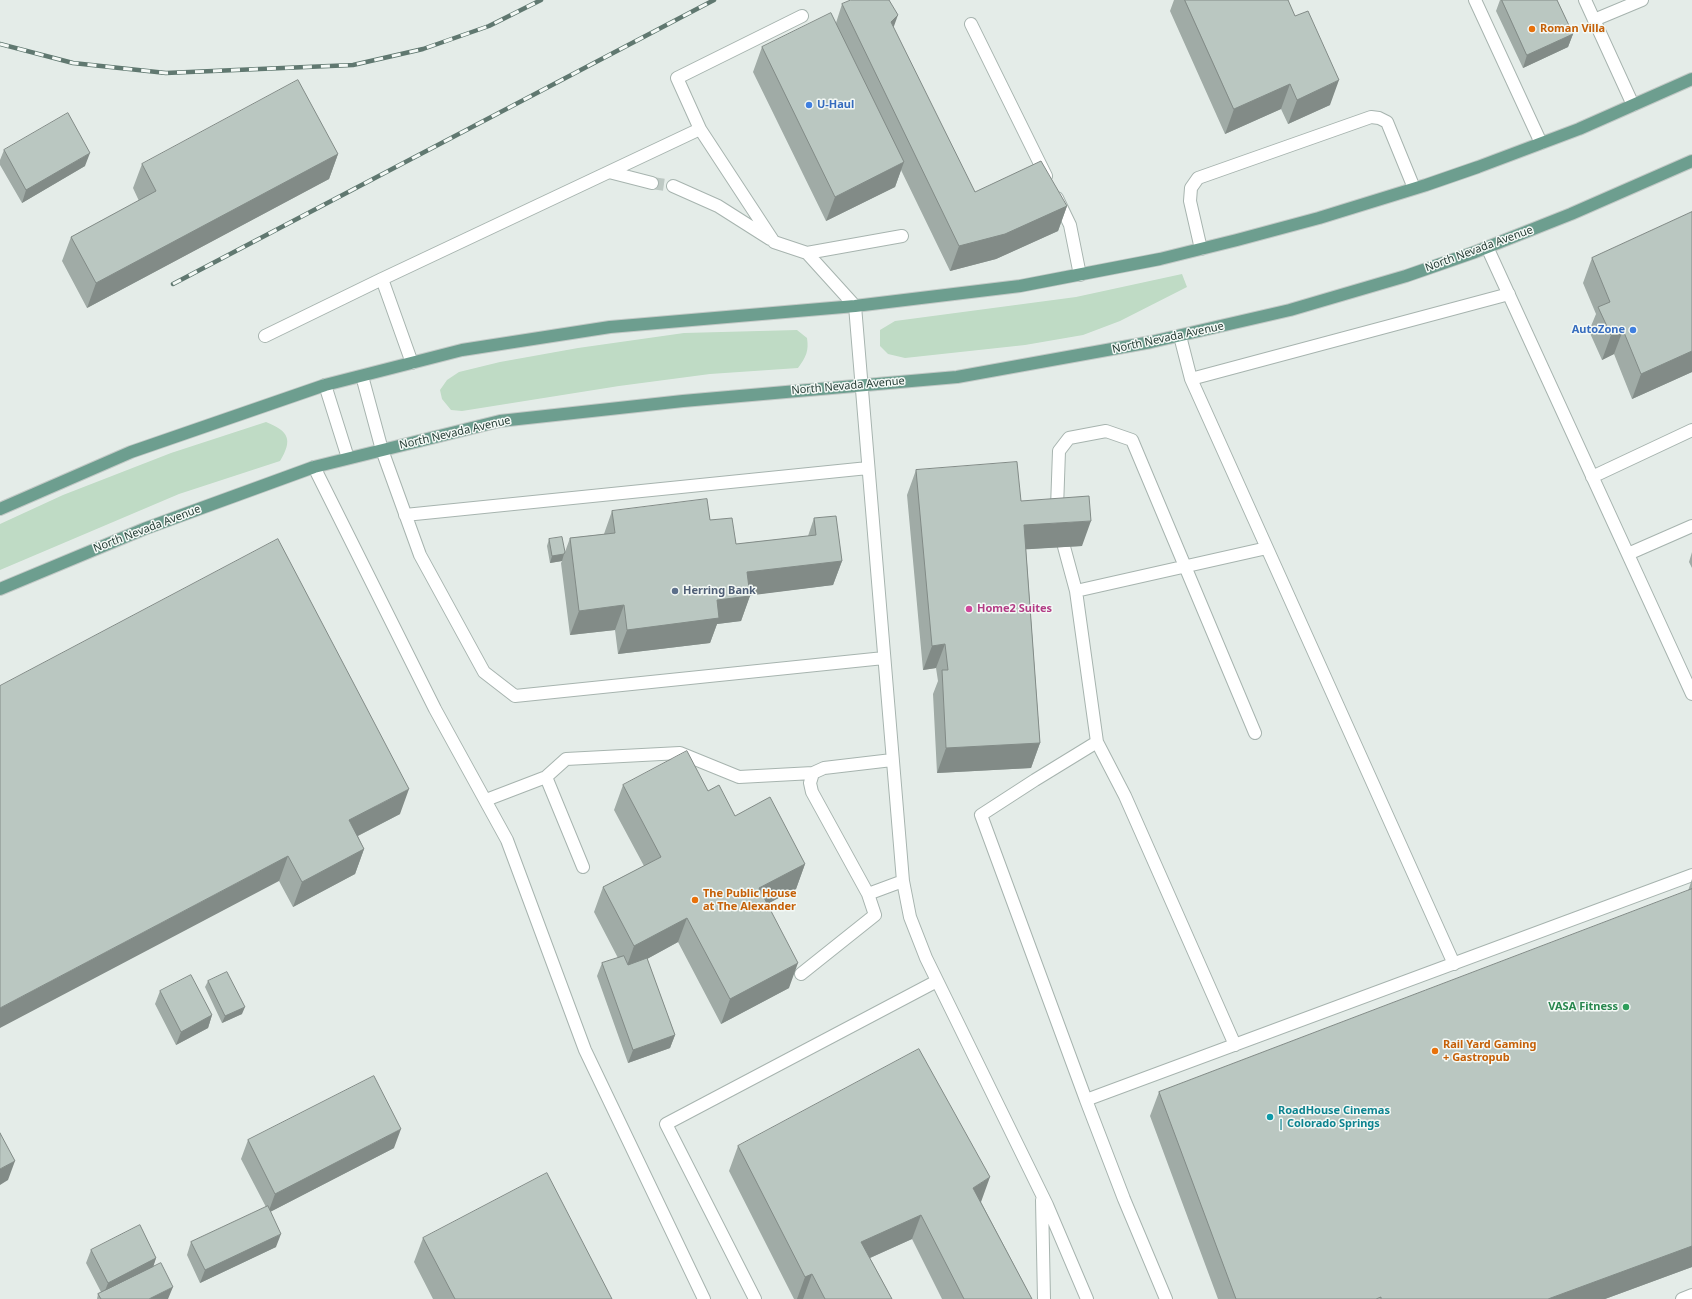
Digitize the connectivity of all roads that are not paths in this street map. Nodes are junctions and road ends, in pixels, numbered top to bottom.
1 (1475, 0) edge
2 (1585, 0) edge
3 (1642, 0) edge
4 (802, 16) dead end
5 (1594, 20) junction
6 (971, 24) dead end
7 (1692, 78) edge
8 (1633, 105) junction
9 (700, 129) junction
10 (1541, 143) junction
11 (1692, 161) edge
12 (609, 172) junction
13 (652, 183) tunnel mouth
14 (673, 186) tunnel mouth
15 (1414, 188) junction
16 (902, 236) dead end
17 (774, 242) junction
18 (1487, 247) junction
19 (1201, 248) junction
20 (807, 253) junction
21 (1080, 275) junction
22 (382, 279) junction
23 (1509, 294) junction
24 (855, 306) junction
25 (265, 336) dead end
26 (1180, 336) junction
27 (412, 363) junction
28 (362, 376) junction
29 (1191, 379) junction
30 (325, 385) junction
31 (861, 385) junction
32 (1692, 430) edge
33 (382, 450) junction
34 (348, 458) junction
35 (314, 467) junction
36 (868, 468) junction
37 (1592, 477) junction
38 (1057, 508) edge
39 (0, 509) edge
40 (405, 514) junction
41 (1692, 526) edge
42 (1060, 531) edge
43 (1267, 548) junction
44 (1628, 554) junction
45 (1186, 566) junction
46 (0, 589) edge
47 (1076, 591) junction
48 (884, 658) junction
49 (1692, 694) edge
50 (1254, 732) dead end
51 (1097, 742) junction
52 (892, 760) junction
53 (814, 773) junction
54 (546, 777) junction
55 (486, 800) junction
56 (583, 866) dead end
57 (1692, 875) edge
58 (903, 881) junction
59 (868, 894) junction
60 (1454, 964) junction
61 (801, 974) dead end
62 (937, 980) junction
63 (1235, 1045) junction
64 (1086, 1100) junction
65 (1042, 1195) junction
66 (1692, 1295) edge
67 (704, 1299) edge
68 (755, 1299) edge
69 (1044, 1299) edge
70 (1087, 1299) edge
71 (1166, 1299) edge
72 (1682, 1299) edge

1 - 10 street
2 - 5 street
3 - 5 street
4 - 9 street
5 - 8 street
6 - 21 street
7 - 8 main road
8 - 10 main road
9 - 12 street
9 - 17 street
10 - 15 main road
11 - 18 main road, North Nevada Avenue
12 - 13 street
12 - 22 street
14 - 17 street
15 - 19 main road
15 - 19 street
16 - 20 street
17 - 20 street
18 - 23 street
18 - 26 main road, North Nevada Avenue
19 - 21 main road
20 - 24 street
21 - 24 main road
22 - 25 street
22 - 27 street
23 - 29 street
23 - 37 street
24 - 27 main road
24 - 31 street
26 - 29 street
26 - 31 main road, North Nevada Avenue
27 - 28 main road
28 - 30 main road
28 - 33 street
29 - 43 street
30 - 34 street
30 - 39 main road
31 - 33 main road, North Nevada Avenue
31 - 36 street
32 - 37 street
33 - 34 main road, North Nevada Avenue
33 - 40 street
34 - 35 main road, North Nevada Avenue
35 - 46 main road, North Nevada Avenue
35 - 55 street
36 - 40 street
36 - 48 street
37 - 44 street
38 - 45 street
40 - 48 street
41 - 44 street
42 - 47 street
43 - 45 street
43 - 60 street
44 - 49 street
45 - 47 street
45 - 50 street
47 - 51 street
48 - 52 street
51 - 63 street
51 - 64 street
52 - 53 street
52 - 58 street
53 - 54 street
53 - 59 street
54 - 55 street
54 - 56 street
55 - 67 street
57 - 60 street
58 - 59 street
58 - 62 street
59 - 61 street
60 - 63 street
62 - 65 street
62 - 68 street
63 - 64 street
64 - 71 street
65 - 69 street
65 - 70 street
66 - 72 street

